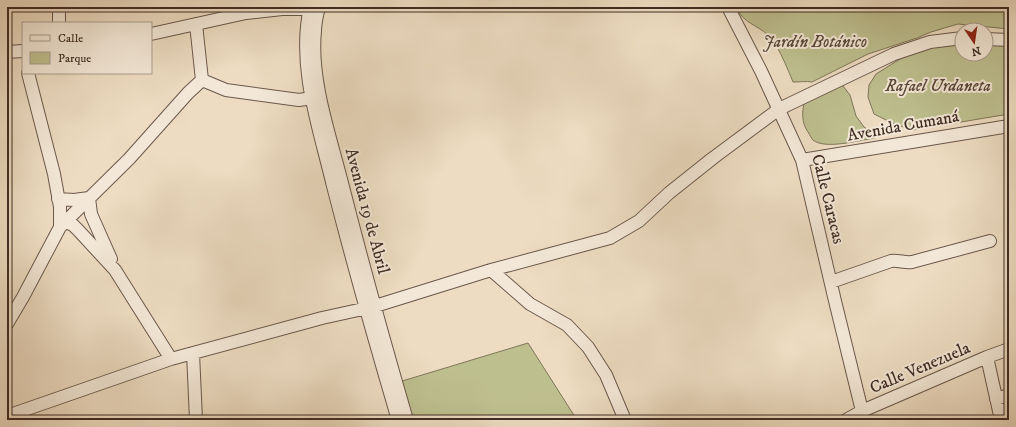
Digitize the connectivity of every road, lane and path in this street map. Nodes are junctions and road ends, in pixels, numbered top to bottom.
1 (59, 7) edge
2 (728, 7) edge
3 (313, 8) edge
4 (59, 22) edge
5 (196, 24) junction
6 (152, 34) edge
7 (954, 39) edge
8 (994, 39) edge
9 (1009, 40) edge
10 (22, 51) edge
11 (7, 52) edge
12 (28, 74) edge
13 (202, 80) junction
14 (312, 98) junction
15 (779, 109) junction
16 (1009, 126) edge
17 (802, 160) junction
18 (88, 198) junction
19 (58, 199) junction
20 (62, 224) junction
21 (990, 241) dead end
22 (115, 270) junction
23 (491, 270) junction
24 (831, 282) junction
25 (370, 307) junction
26 (7, 324) edge
27 (1009, 349) edge
28 (193, 353) junction
29 (987, 357) junction
30 (171, 360) junction
31 (1009, 395) edge
32 (996, 399) junction
33 (862, 411) junction
34 (7, 416) edge
35 (196, 420) edge
36 (398, 420) edge
37 (407, 420) edge
38 (625, 420) edge
39 (846, 420) edge
40 (1001, 420) edge

1 - 4 street
2 - 15 street, Calle Caracas
3 - 5 street
3 - 14 street, Avenida 19 de Abril
3 - 25 street, Avenida 19 de Abril
5 - 6 street
5 - 13 street
7 - 15 street
8 - 9 street
10 - 11 street
12 - 19 street
13 - 14 street
13 - 18 street
14 - 25 street, Avenida 19 de Abril
15 - 17 street, Calle Caracas
15 - 23 street
16 - 17 street, Avenida Cumaná
17 - 24 street, Calle Caracas
18 - 19 street
18 - 20 street
18 - 22 street
19 - 20 street
20 - 22 street
20 - 26 street
21 - 24 street
22 - 30 street
23 - 25 street
23 - 38 street
24 - 33 street, Calle Caracas
25 - 28 street
25 - 36 street, Avenida 19 de Abril
25 - 37 street, Avenida 19 de Abril
27 - 29 street, Calle Venezuela
28 - 30 street
28 - 35 street
29 - 32 street
29 - 33 street, Calle Venezuela
30 - 34 street
31 - 32 street
32 - 40 street
33 - 39 street, Calle Venezuela

